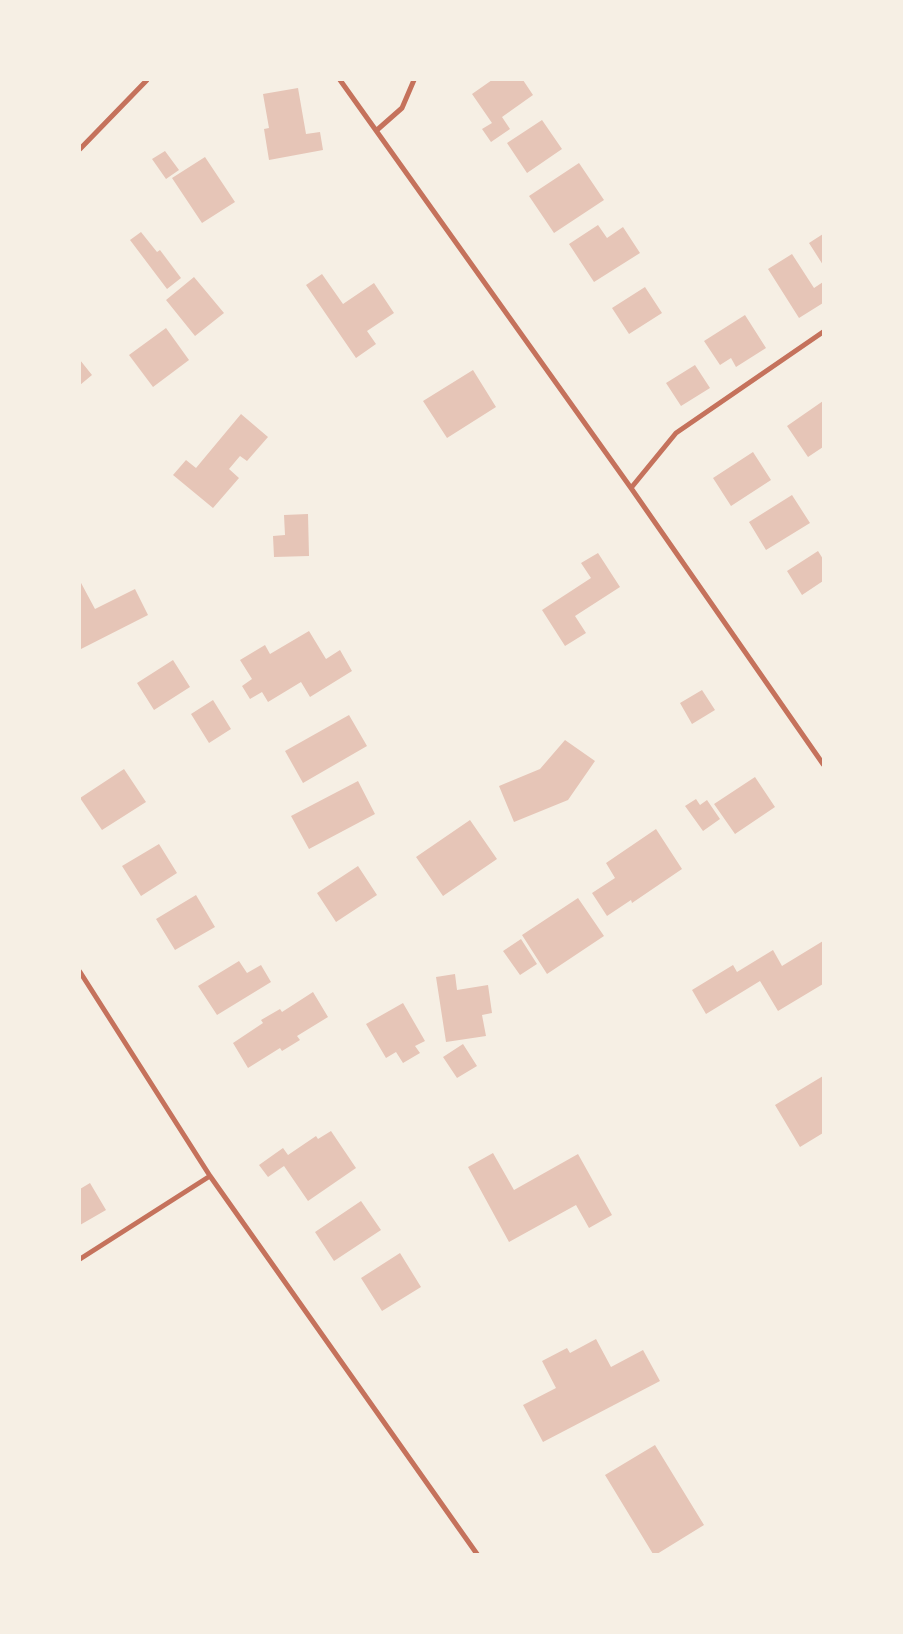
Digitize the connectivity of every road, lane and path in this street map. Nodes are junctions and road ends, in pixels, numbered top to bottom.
1 (147, 80) edge
2 (340, 80) edge
3 (414, 80) edge
4 (377, 130) junction
5 (80, 149) edge
6 (823, 332) edge
7 (631, 488) junction
8 (823, 764) edge
9 (80, 972) edge
10 (210, 1176) junction
11 (80, 1259) edge
12 (477, 1554) edge

1 - 5 street
2 - 4 street
3 - 4 street
4 - 7 street
6 - 7 street
7 - 8 street
9 - 10 street
10 - 11 street
10 - 12 street

